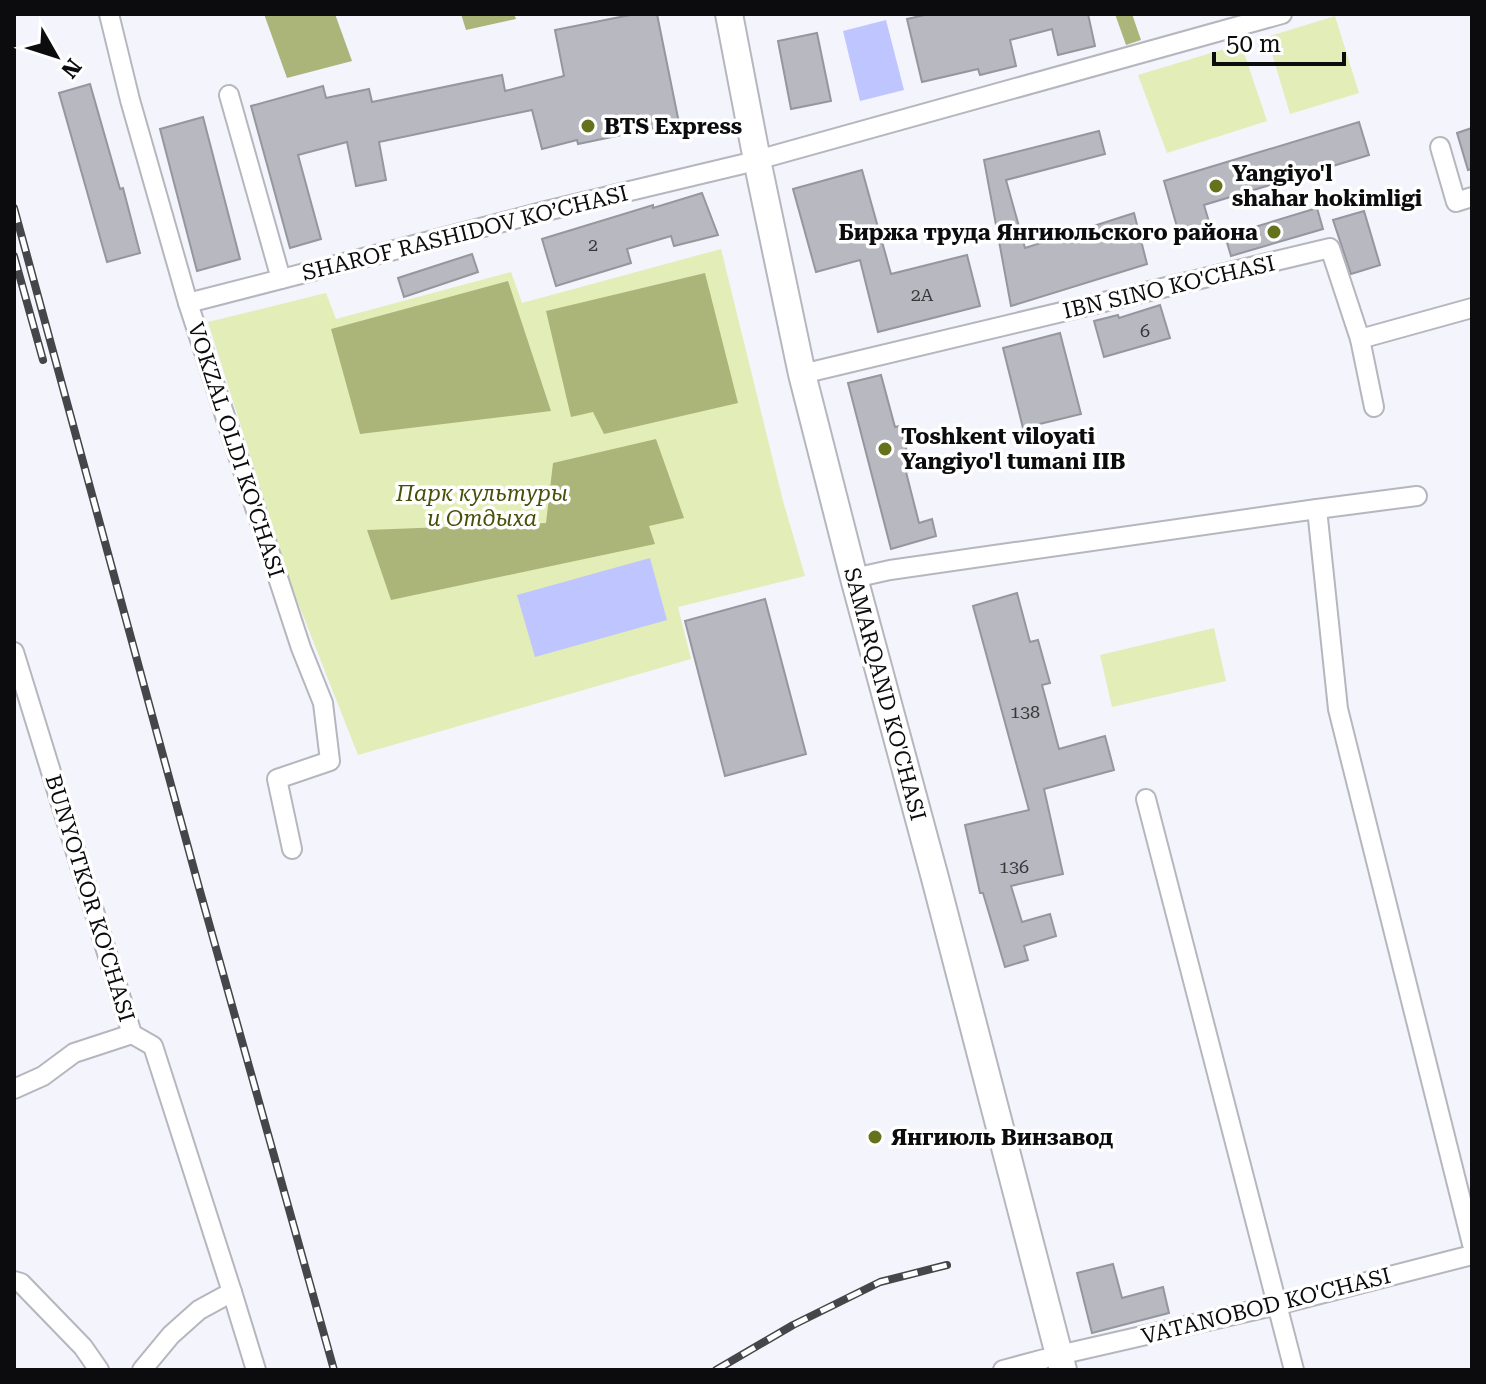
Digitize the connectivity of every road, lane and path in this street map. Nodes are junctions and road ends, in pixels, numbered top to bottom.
1 (109, 14) edge
2 (713, 14) edge
3 (729, 14) edge
4 (1282, 14) edge
5 (229, 95) dead end
6 (1440, 147) dead end
7 (750, 162) junction
8 (1472, 197) edge
9 (281, 279) junction
10 (188, 303) junction
11 (1472, 308) edge
12 (1360, 339) junction
13 (802, 374) junction
14 (1374, 407) dead end
15 (1417, 496) dead end
16 (1317, 509) junction
17 (847, 579) junction
18 (14, 652) edge
19 (1146, 799) dead end
20 (292, 849) dead end
21 (132, 1034) junction
22 (14, 1089) edge
23 (1472, 1244) edge
24 (1472, 1255) edge
25 (14, 1281) edge
26 (232, 1292) junction
27 (1277, 1305) junction
28 (1053, 1364) edge
29 (99, 1370) edge
30 (142, 1370) edge
31 (256, 1370) edge
32 (1003, 1370) edge
33 (1294, 1370) edge

1 - 10 street, VOKZAL OLDI KO'CHASI
2 - 7 main road, SAMARQAND KO'CHASI
3 - 7 main road, SAMARQAND KO'CHASI
4 - 7 street, SHAROF RASHIDOV KO’CHASI
5 - 9 street
6 - 8 street
7 - 9 street, SHAROF RASHIDOV KO’CHASI
7 - 13 main road, SAMARQAND KO'CHASI
7 - 17 main road, SAMARQAND KO'CHASI
9 - 10 street, SHAROF RASHIDOV KO’CHASI
10 - 20 street, VOKZAL OLDI KO'CHASI
11 - 12 street
12 - 13 street, IBN SINO KO'CHASI
12 - 14 street
13 - 17 main road, SAMARQAND KO'CHASI
15 - 16 street
16 - 17 street
16 - 23 street
17 - 28 main road, SAMARQAND KO'CHASI
18 - 21 street, BUNYOTKOR KO'CHASI
19 - 27 street
21 - 22 street
21 - 26 street, BUNYOTKOR KO'CHASI
24 - 27 street, VATANOBOD KO'CHASI
25 - 29 street
26 - 30 street
26 - 31 street, BUNYOTKOR KO'CHASI
27 - 28 street, VATANOBOD KO'CHASI
27 - 33 street
28 - 32 street, VATANOBOD KO'CHASI

